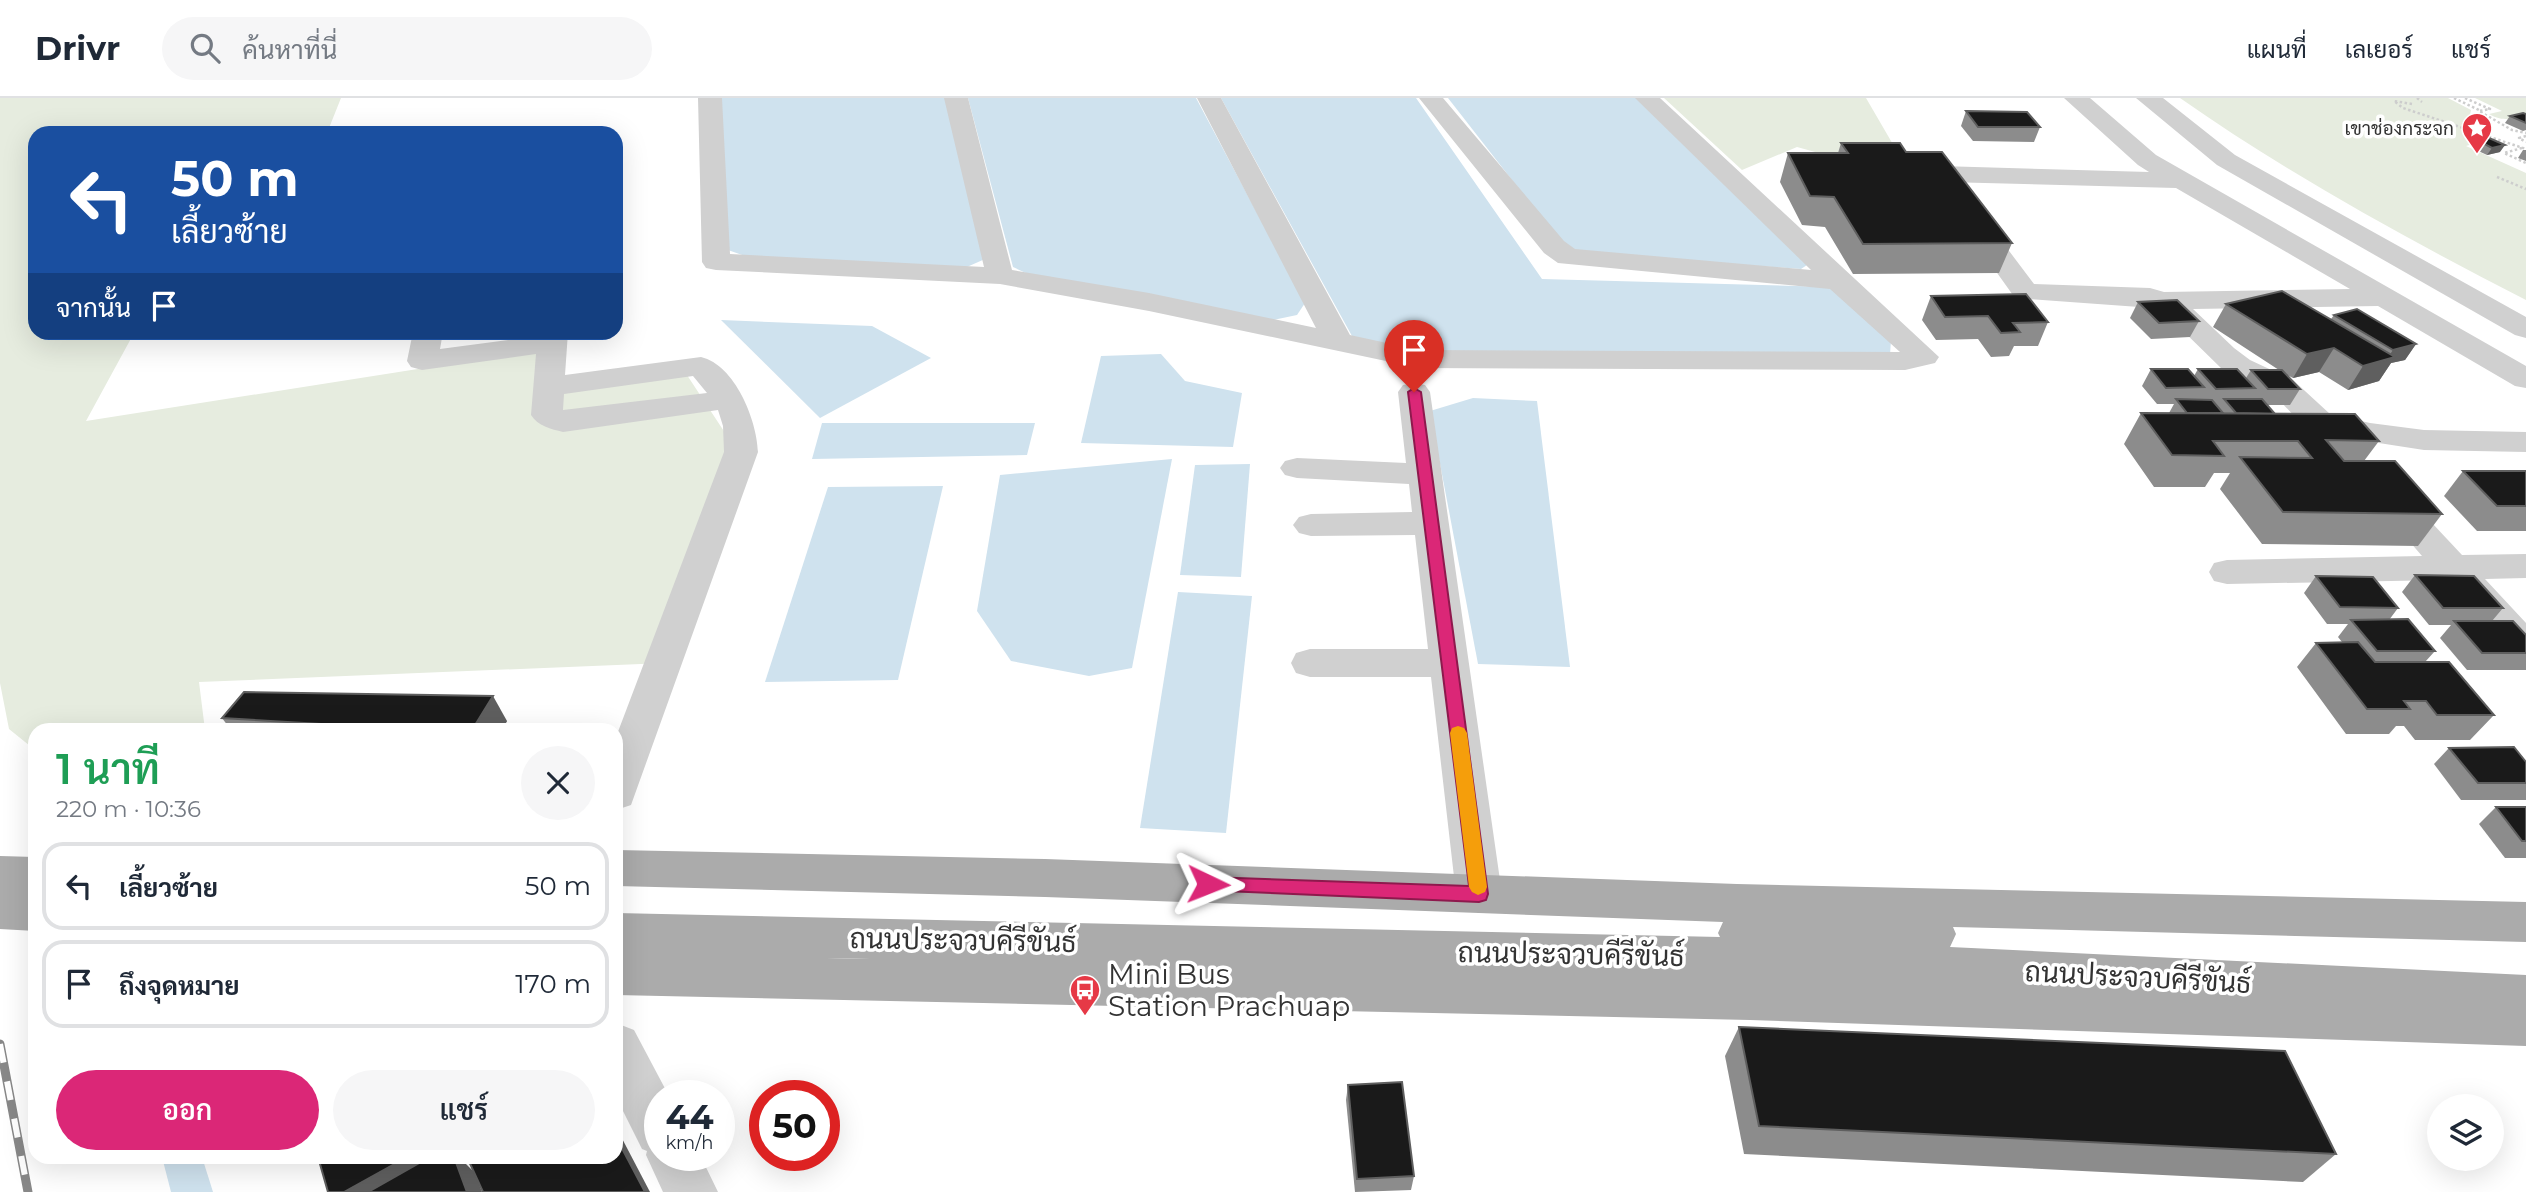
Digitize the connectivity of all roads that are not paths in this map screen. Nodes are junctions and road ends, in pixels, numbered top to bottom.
1 (710, 98) edge
2 (956, 98) edge
3 (1209, 98) edge
4 (1431, 98) edge
5 (1647, 98) edge
6 (2076, 98) edge
7 (2148, 98) edge
8 (1904, 173) edge
9 (1939, 174) junction
10 (2181, 180) junction
11 (1000, 276) junction
12 (1838, 281) junction
13 (2384, 297) junction
14 (2165, 301) junction
15 (2526, 329) edge
16 (426, 340) edge
17 (541, 340) edge
18 (552, 340) edge
19 (1338, 341) junction
20 (2526, 379) edge
21 (1414, 392) dead end
22 (2319, 421) junction
23 (2526, 442) edge
24 (1297, 468) dead end
25 (1425, 474) junction
26 (1431, 523) junction
27 (1311, 525) dead end
28 (2526, 566) edge
29 (2453, 567) junction
30 (2227, 572) dead end
31 (2526, 647) edge
32 (1310, 663) dead end
33 (1449, 663) junction
34 (623, 774) edge
35 (623, 868) edge
36 (0, 874) edge
37 (28, 876) edge
38 (1479, 894) junction
39 (623, 908) edge
40 (0, 910) edge
41 (28, 912) edge
42 (2526, 922) edge
43 (623, 933) edge
44 (2526, 936) edge
45 (623, 974) edge
46 (2526, 996) edge
47 (2526, 1024) edge
48 (623, 1060) edge
49 (644, 1100) edge
50 (680, 1171) edge
51 (691, 1192) edge

1 - 11 street
2 - 11 street
3 - 19 street
4 - 12 street
5 - 12 street
6 - 10 street
7 - 15 street
8 - 9 street
9 - 10 street
9 - 14 street
10 - 13 street
11 - 19 street
12 - 19 street
13 - 14 street
13 - 20 street
14 - 22 street
16 - 17 street
18 - 34 street
21 - 25 street
22 - 23 street
22 - 29 street
24 - 25 street
25 - 26 street
26 - 27 street
26 - 33 street
28 - 29 street
29 - 30 street
29 - 31 street
32 - 33 street
33 - 38 street
35 - 38 main road
36 - 37 main road
38 - 42 main road
39 - 44 main road, ถนนประจวบคีรีขันธ์
40 - 41 main road
43 - 46 main road, ถนนประจวบคีรีขันธ์
45 - 47 main road
48 - 49 street
50 - 51 street

